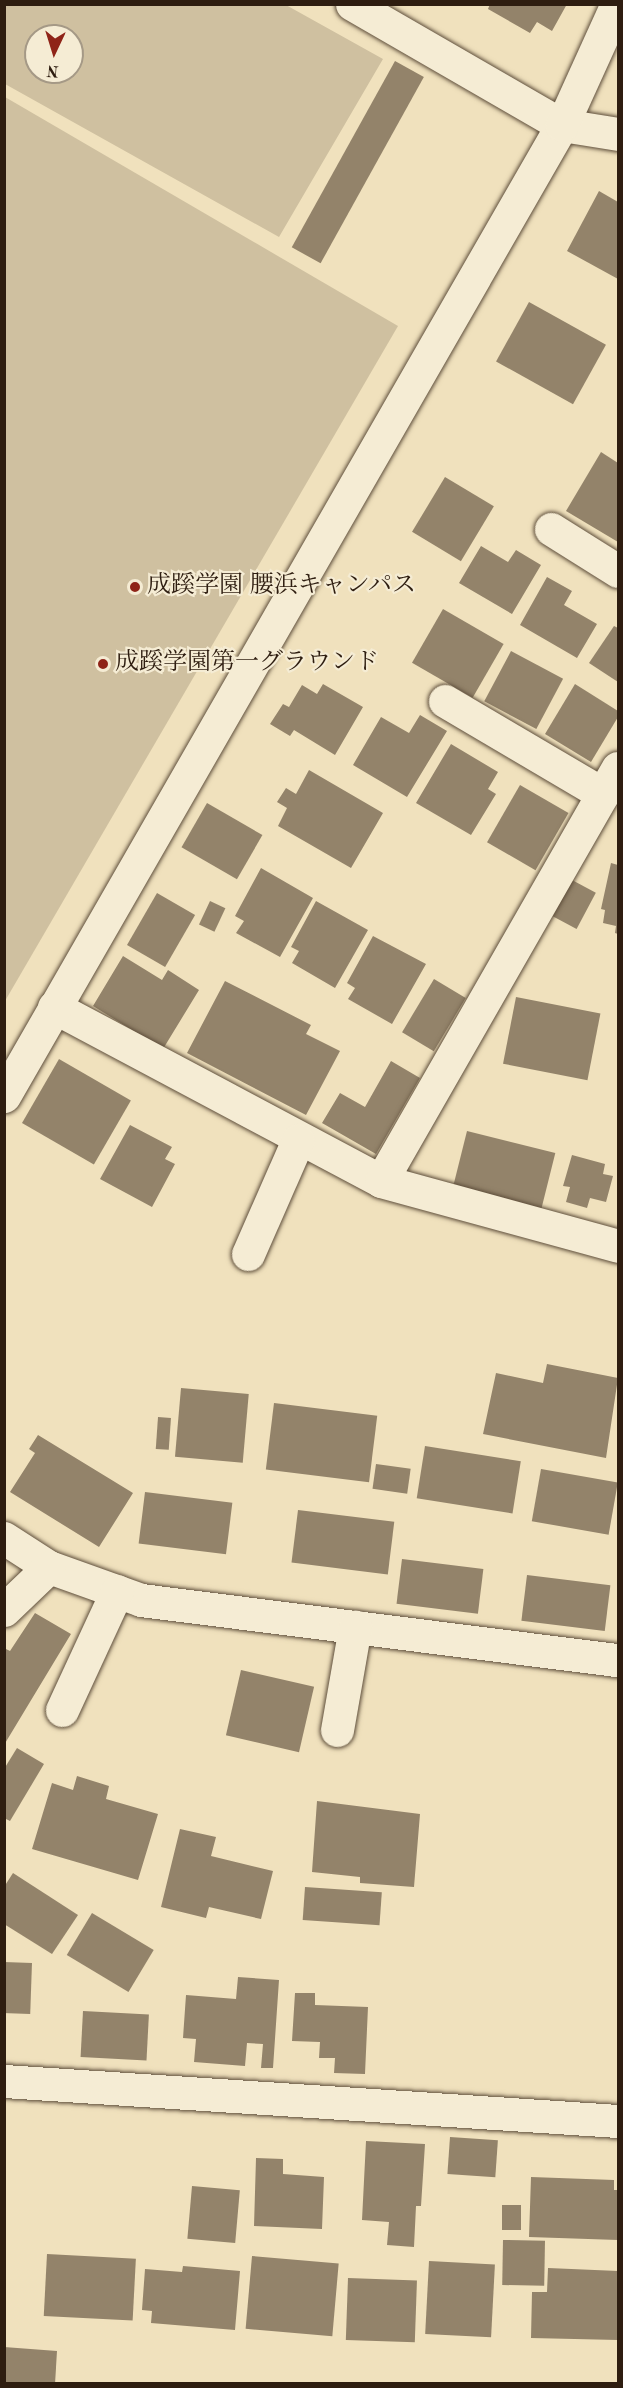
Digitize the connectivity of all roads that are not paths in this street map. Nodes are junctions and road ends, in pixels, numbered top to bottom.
1 (352, 4) edge
2 (616, 4) edge
3 (562, 125) junction
4 (618, 134) edge
5 (551, 529) dead end
6 (618, 571) edge
7 (445, 701) dead end
8 (611, 781) edge
9 (54, 1007) junction
10 (4, 1096) edge
11 (298, 1140) junction
12 (381, 1181) junction
13 (618, 1246) edge
14 (248, 1254) dead end
15 (4, 1538) edge
16 (49, 1567) junction
17 (117, 1591) junction
18 (4, 1610) edge
19 (355, 1627) junction
20 (618, 1660) edge
21 (62, 1710) dead end
22 (337, 1730) dead end
23 (4, 2081) edge
24 (618, 2121) edge

1 - 3 street
2 - 3 street
3 - 4 street
3 - 9 street
5 - 6 street
7 - 8 street
8 - 12 street
9 - 10 street
9 - 11 street
11 - 12 street
11 - 14 street
12 - 13 street
15 - 16 street
16 - 17 street
16 - 18 street
17 - 19 street
17 - 21 street
19 - 20 street
19 - 22 street
23 - 24 street

